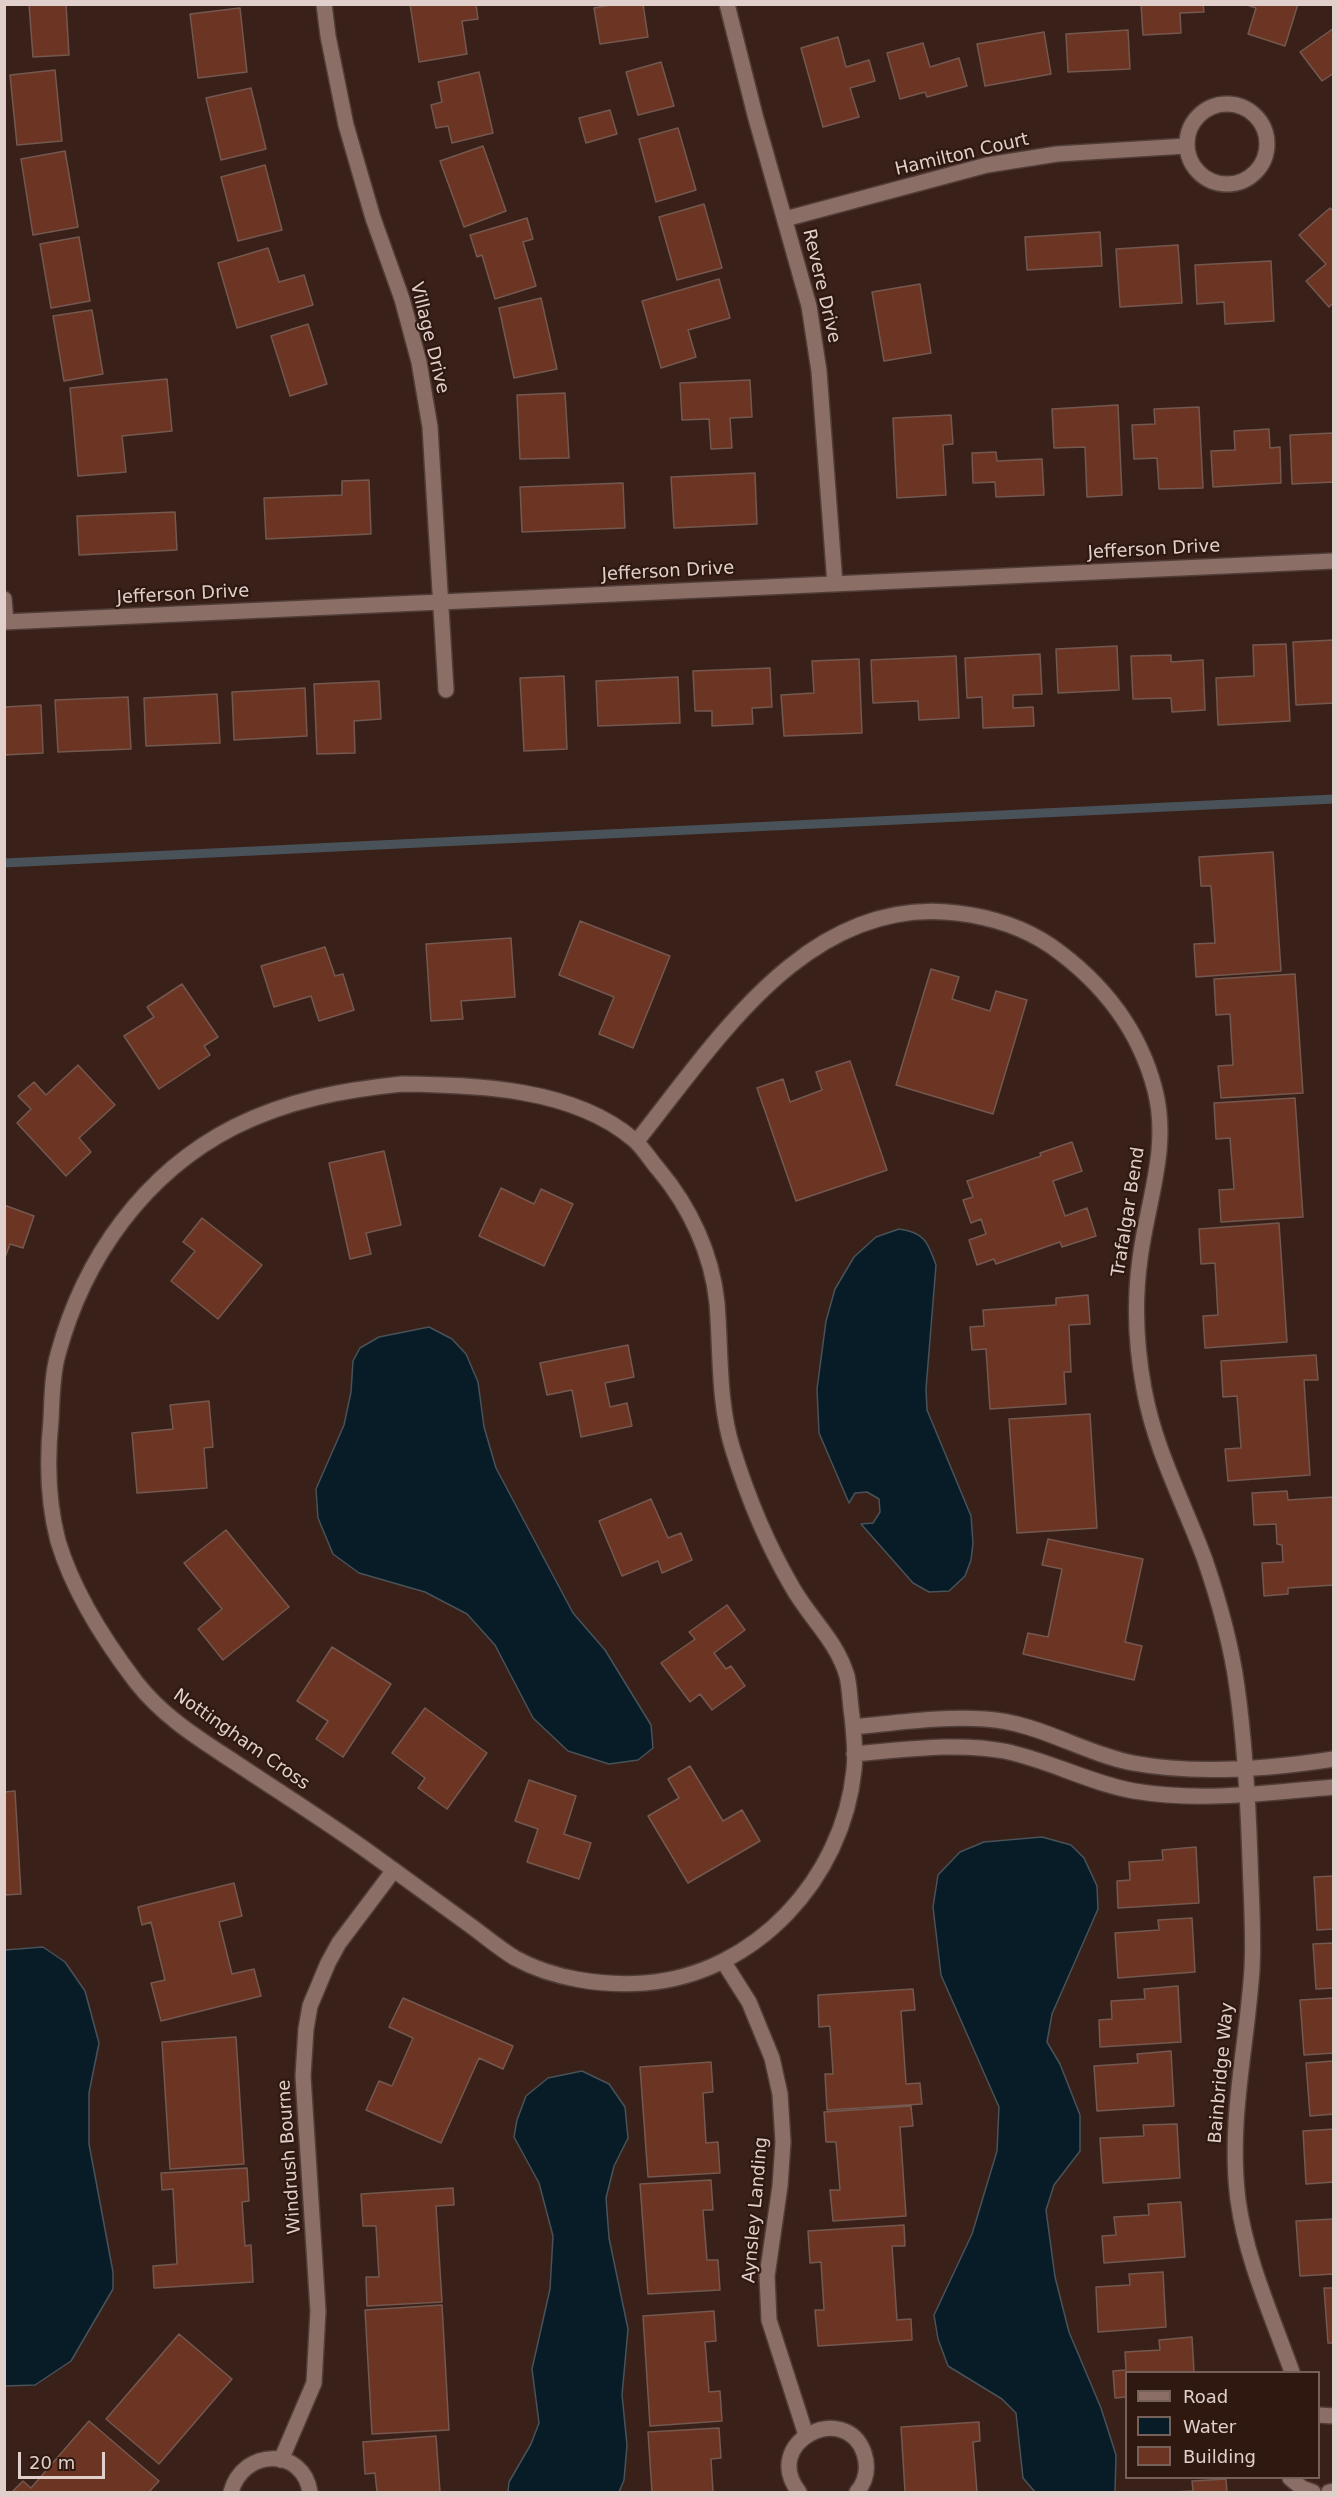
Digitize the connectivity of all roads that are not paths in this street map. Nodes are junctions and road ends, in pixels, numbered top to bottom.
1 (324, 4) edge
2 (727, 4) edge
3 (1186, 146) junction
4 (785, 219) junction
5 (1334, 561) edge
6 (835, 584) junction
7 (4, 599) edge
8 (441, 602) junction
9 (5, 622) edge
10 (446, 690) dead end
11 (637, 1141) junction
12 (853, 1727) junction
13 (854, 1754) junction
14 (1334, 1759) edge
15 (1245, 1768) junction
16 (1334, 1787) edge
17 (1247, 1795) junction
18 (394, 1870) junction
19 (723, 1960) junction
20 (1291, 2371) edge
21 (806, 2435) junction
22 (281, 2460) junction
23 (1291, 2479) edge
24 (231, 2493) edge
25 (310, 2493) edge
26 (799, 2493) edge
27 (857, 2493) edge
28 (1313, 2493) edge

1 - 8 street, Village Drive
2 - 4 street, Revere Drive
3 - 3 street
3 - 4 street, Hamilton Court
4 - 6 street, Revere Drive
5 - 6 street, Jefferson Drive
6 - 8 street, Jefferson Drive
7 - 9 street
8 - 9 street, Jefferson Drive
8 - 10 street, Village Drive
11 - 12 street, Nottingham Cross
11 - 15 street, Trafalgar Bend
11 - 18 street, Nottingham Cross
12 - 13 street, Nottingham Cross
12 - 15 street
13 - 17 street
13 - 19 street, Nottingham Cross
14 - 15 street
15 - 17 street, Bainbridge Way
16 - 17 street
17 - 20 street, Bainbridge Way
18 - 19 street, Nottingham Cross
18 - 22 street, Windrush Bourne
19 - 21 street, Aynsley Landing
21 - 26 street
21 - 27 street
22 - 24 street
22 - 25 street
23 - 28 street

